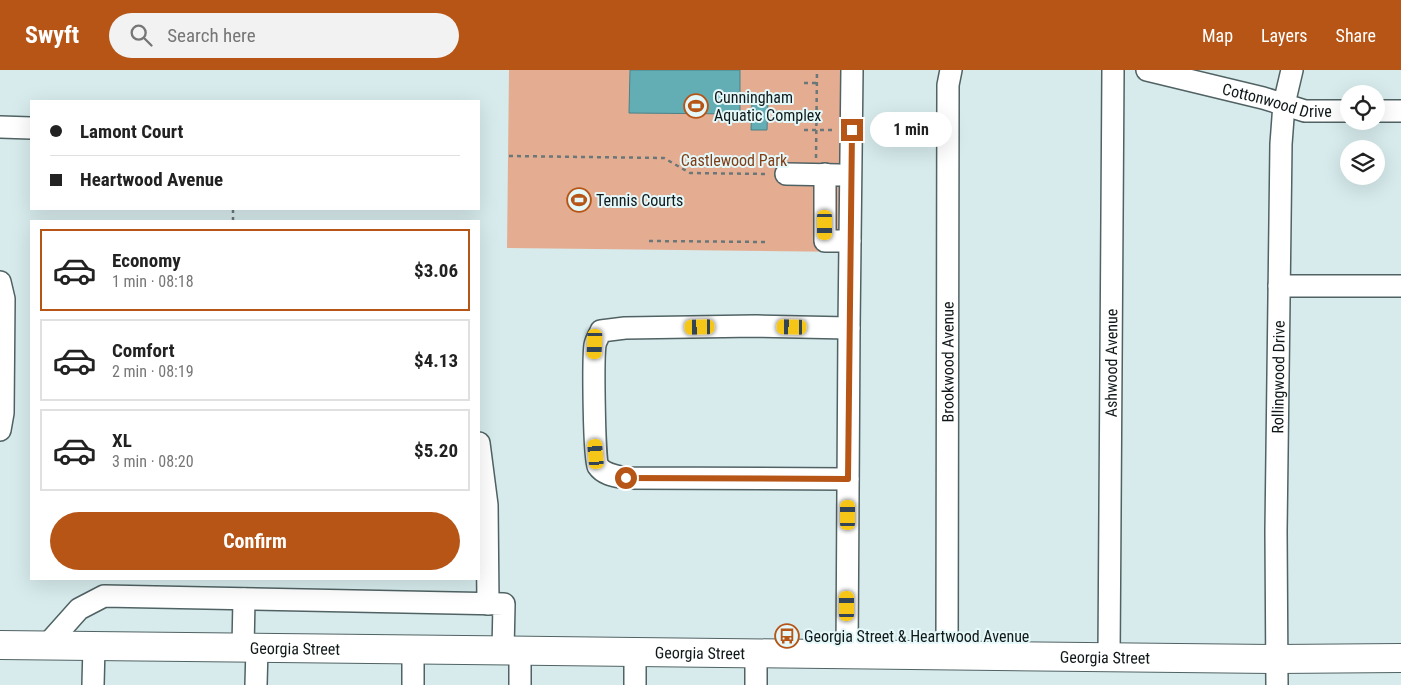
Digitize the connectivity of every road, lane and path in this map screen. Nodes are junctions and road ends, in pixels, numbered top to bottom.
1 (817, 70) edge
2 (852, 70) edge
3 (951, 70) edge
4 (1113, 70) edge
5 (1147, 70) edge
6 (1292, 70) edge
7 (804, 83) dead end
8 (817, 83) junction
9 (1284, 104) junction
10 (1340, 111) edge
11 (1385, 111) edge
12 (1401, 111) edge
13 (0, 127) edge
14 (30, 128) edge
15 (804, 130) dead end
16 (817, 130) junction
17 (852, 130) junction
18 (509, 156) dead end
19 (786, 174) joint
20 (820, 174) junction
21 (852, 175) junction
22 (649, 241) dead end
23 (850, 241) junction
24 (767, 242) dead end
25 (0, 282) edge
26 (1279, 286) junction
27 (1401, 286) edge
28 (849, 328) junction
29 (0, 430) edge
30 (480, 451) edge
31 (848, 479) junction
32 (244, 599) junction
33 (488, 604) junction
34 (0, 645) edge
35 (46, 646) junction
36 (94, 646) junction
37 (250, 648) junction
38 (413, 650) junction
39 (512, 651) junction
40 (635, 652) junction
41 (756, 654) junction
42 (847, 655) junction
43 (947, 656) junction
44 (1109, 657) junction
45 (1401, 658) edge
46 (1277, 672) edge
47 (93, 685) edge
48 (256, 685) edge
49 (412, 685) edge
50 (520, 685) edge
51 (635, 685) edge
52 (756, 685) edge

1 - 8 path
2 - 17 street
3 - 43 street, Brookwood Avenue
4 - 44 street, Ashwood Avenue
5 - 9 street, Cottonwood Drive
6 - 9 street, Rollingwood Drive
7 - 8 path
8 - 16 path
9 - 10 street, Cottonwood Drive
9 - 26 street, Rollingwood Drive
11 - 12 street
13 - 14 street
15 - 16 path
16 - 17 path
16 - 20 path
17 - 21 street
18 - 19 path
19 - 20 street
20 - 21 street
20 - 23 street
21 - 23 street
22 - 24 path
23 - 28 street
25 - 29 street
26 - 27 street
26 - 46 street, Rollingwood Drive
28 - 31 street
28 - 31 street
30 - 33 street
31 - 42 street
32 - 33 street
32 - 35 street
32 - 37 street
33 - 39 street
34 - 35 main road, Georgia Street
35 - 36 main road, Georgia Street
36 - 37 main road, Georgia Street
36 - 47 street
37 - 38 main road, Georgia Street
37 - 48 street
38 - 39 main road, Georgia Street
38 - 49 street
39 - 40 main road, Georgia Street
39 - 50 street
40 - 41 main road, Georgia Street
40 - 51 street
41 - 42 main road, Georgia Street
41 - 52 street
42 - 43 main road, Georgia Street
43 - 44 main road, Georgia Street
44 - 46 main road, Georgia Street
45 - 46 main road, Georgia Street

